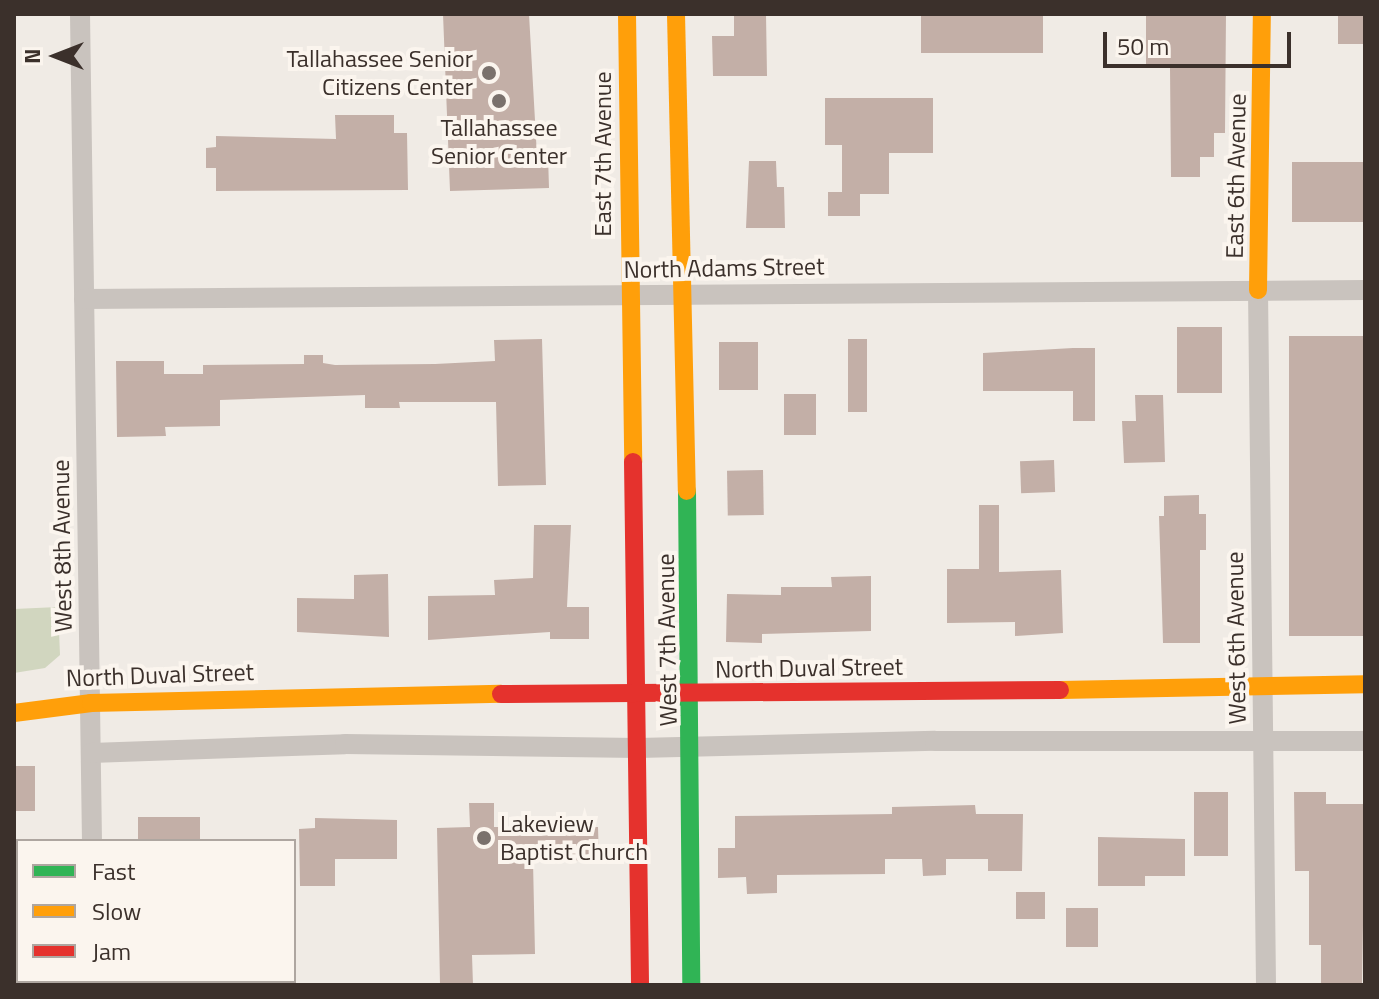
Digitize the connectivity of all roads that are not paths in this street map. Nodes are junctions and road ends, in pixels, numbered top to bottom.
1 (80, 14) edge
2 (627, 14) edge
3 (676, 14) edge
4 (1262, 14) edge
5 (677, 56) junction
6 (627, 57) junction
7 (1258, 290) junction
8 (1365, 290) edge
9 (685, 294) junction
10 (628, 295) junction
11 (84, 299) junction
12 (1365, 684) edge
13 (1262, 686) junction
14 (692, 695) junction
15 (638, 696) junction
16 (91, 703) junction
17 (14, 713) edge
18 (1365, 741) edge
19 (1263, 743) junction
20 (692, 747) junction
21 (638, 748) junction
22 (91, 753) junction
23 (92, 839) edge
24 (640, 985) edge
25 (691, 985) edge
26 (1266, 985) edge

1 - 11 street, West 8th Avenue
2 - 6 street, East 7th Avenue
3 - 5 street
4 - 7 street, East 6th Avenue
5 - 6 street
5 - 9 street
6 - 10 street, East 7th Avenue
7 - 8 street, North Adams Street
7 - 9 street, North Adams Street
7 - 13 street, West 6th Avenue
9 - 10 street, North Adams Street
9 - 14 street, West 7th Avenue
10 - 11 street, North Adams Street
10 - 15 street, West 7th Avenue
11 - 16 street, West 8th Avenue
12 - 13 street, North Duval Street
13 - 14 street, North Duval Street
13 - 19 street, West 6th Avenue
14 - 15 street, North Duval Street
14 - 20 street, West 7th Avenue
15 - 16 street, North Duval Street
15 - 21 street, West 7th Avenue
16 - 17 street, North Duval Street
16 - 22 street, West 8th Avenue
18 - 19 street
19 - 20 street
19 - 26 street, West 6th Avenue
20 - 21 street
20 - 25 street, West 7th Avenue
21 - 22 street
21 - 24 street, West 7th Avenue
22 - 23 street, West 8th Avenue

